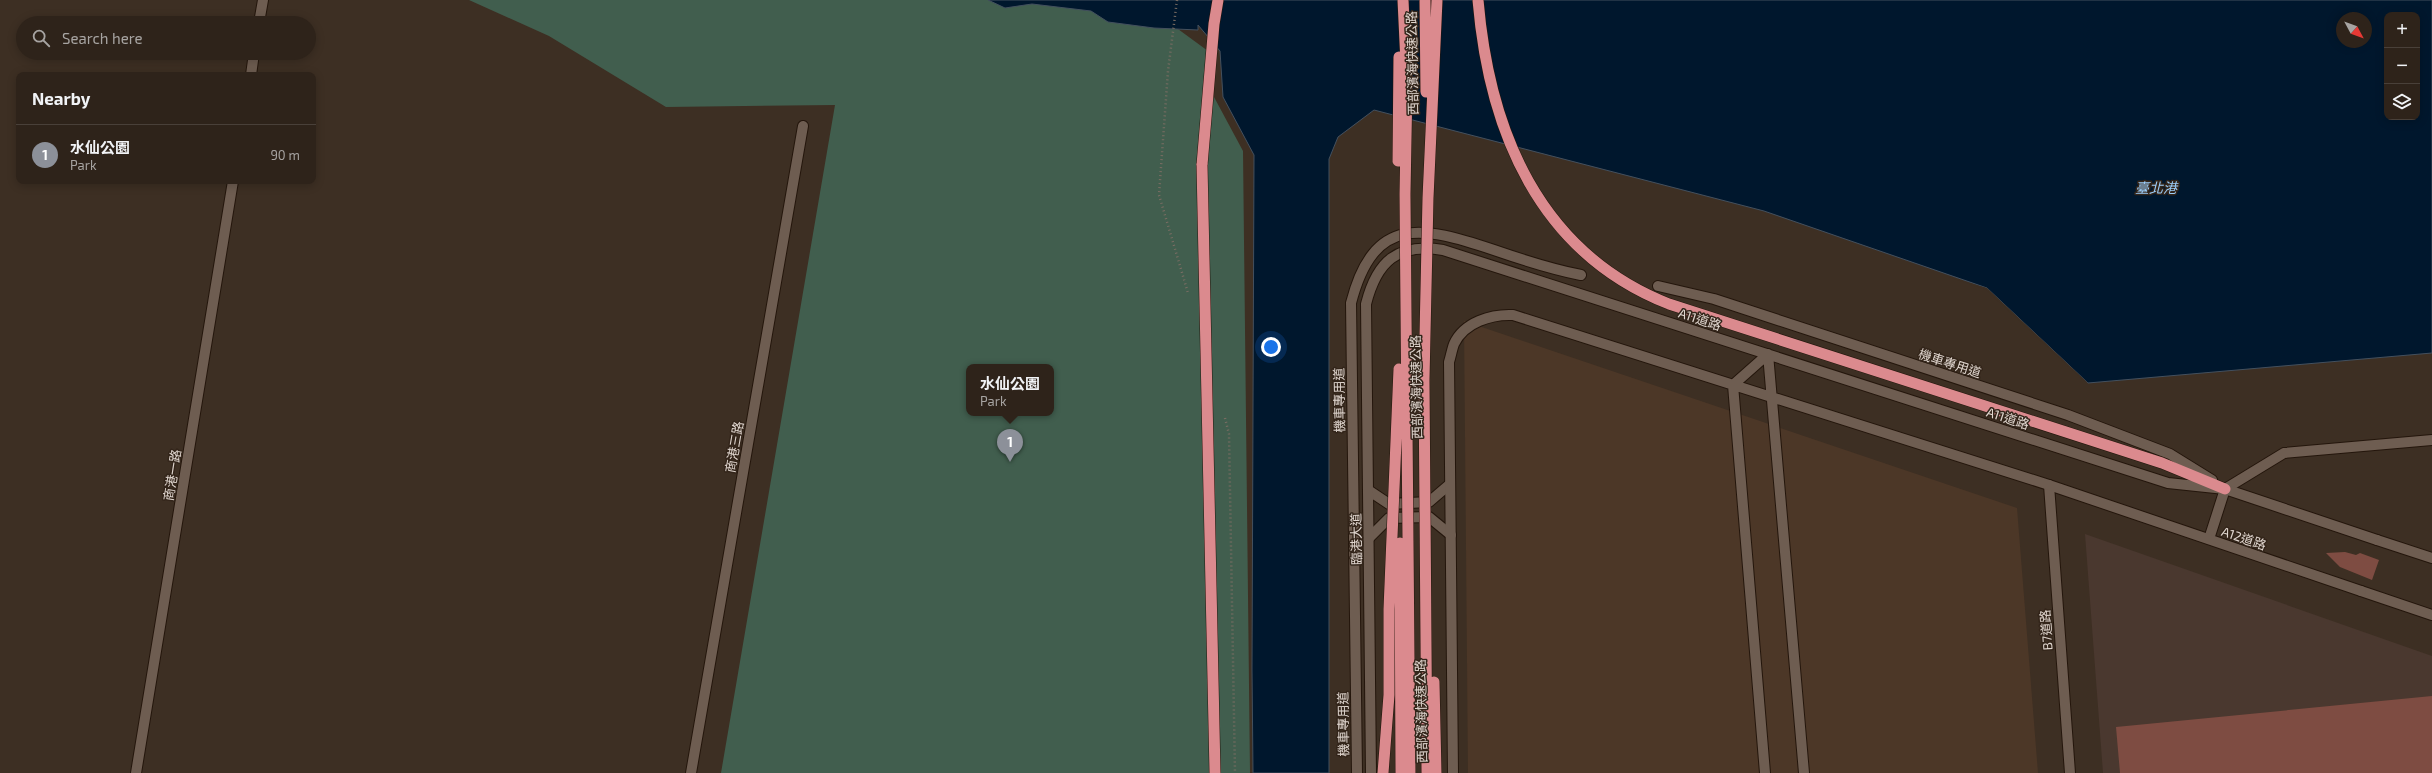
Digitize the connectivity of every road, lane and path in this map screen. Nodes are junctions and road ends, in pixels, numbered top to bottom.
1 (263, 0) edge
2 (1177, 0) edge
3 (1218, 0) edge
4 (1399, 0) edge
5 (1403, 0) edge
6 (1425, 0) edge
7 (1437, 0) edge
8 (1478, 0) edge
9 (260, 16) edge
10 (253, 60) edge
11 (1168, 71) dead end
12 (251, 72) edge
13 (803, 126) dead end
14 (233, 184) edge
15 (1581, 275) dead end
16 (1658, 286) dead end
17 (1366, 304) joint
18 (1768, 354) junction
19 (1399, 369) junction
20 (1733, 385) junction
21 (1772, 397) junction
22 (2432, 440) edge
23 (1450, 484) junction
24 (2048, 485) junction
25 (2225, 489) junction
26 (1368, 490) junction
27 (1451, 535) junction
28 (1368, 538) junction
29 (2209, 539) junction
30 (2432, 558) edge
31 (2432, 615) edge
32 (136, 773) edge
33 (691, 773) edge
34 (1215, 773) edge
35 (1357, 773) edge
36 (1371, 773) edge
37 (1383, 773) edge
38 (1401, 773) edge
39 (1410, 773) edge
40 (1427, 773) edge
41 (1436, 773) edge
42 (1453, 773) edge
43 (1765, 773) edge
44 (1804, 773) edge
45 (2070, 773) edge

1 - 9 street
2 - 11 path
3 - 34 highway, bridge
4 - 19 highway, 西部濱海快速公路, bridge
5 - 39 highway, bridge
6 - 41 highway, 西部濱海快速公路, bridge
7 - 40 highway, bridge
8 - 25 highway
10 - 12 street
13 - 33 street, 商港三路
14 - 32 street, 商港一路
15 - 35 street, 機車專用道
16 - 25 street, 機車專用道
17 - 18 street, A11道路
17 - 26 street, 臨港大道
18 - 20 street
18 - 21 street
18 - 25 street, A11道路
19 - 37 highway, bridge
19 - 38 highway, 西部濱海快速公路, bridge
20 - 21 street
20 - 23 street
20 - 43 street
21 - 24 street
21 - 44 street
22 - 25 street
23 - 26 street
23 - 27 street
24 - 29 street, A12道路
24 - 45 street, B7道路
25 - 29 street
25 - 30 street
26 - 28 street, 臨港大道
27 - 28 street
27 - 42 street
28 - 36 street, 臨港大道
29 - 31 street, A12道路

